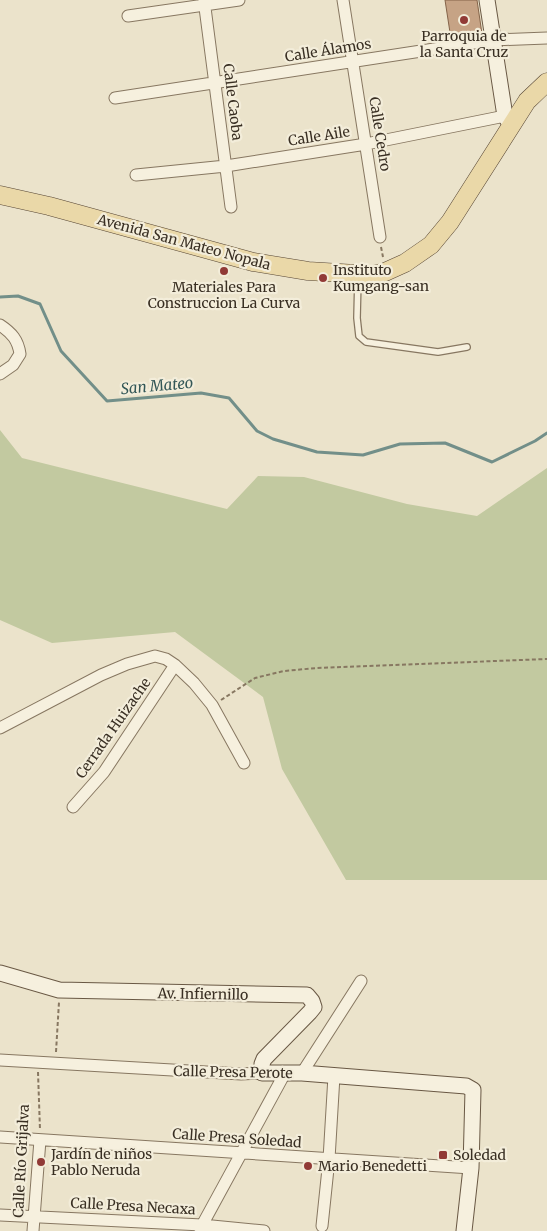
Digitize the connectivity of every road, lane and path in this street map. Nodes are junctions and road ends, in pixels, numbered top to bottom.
1 (239, 0) edge
2 (343, 0) edge
3 (487, 0) edge
4 (204, 2) edge
5 (128, 16) dead end
6 (547, 38) edge
7 (493, 40) junction
8 (353, 61) junction
9 (547, 82) edge
10 (216, 84) junction
11 (115, 98) dead end
12 (508, 120) junction
13 (366, 144) junction
14 (226, 166) junction
15 (136, 175) dead end
16 (0, 195) edge
17 (231, 207) dead end
18 (380, 238) joint
19 (385, 272) junction
20 (358, 274) junction
21 (0, 325) edge
22 (467, 347) dead end
23 (0, 374) edge
24 (547, 659) edge
25 (175, 665) junction
26 (212, 705) junction
27 (0, 728) edge
28 (244, 763) dead end
29 (73, 807) dead end
30 (0, 974) edge
31 (362, 981) dead end
32 (59, 990) junction
33 (0, 1060) edge
34 (38, 1063) junction
35 (55, 1064) junction
36 (285, 1073) junction
37 (302, 1073) junction
38 (262, 1074) junction
39 (334, 1076) junction
40 (0, 1137) edge
41 (40, 1140) junction
42 (240, 1154) junction
43 (329, 1159) junction
44 (471, 1168) junction
45 (0, 1214) edge
46 (33, 1216) junction
47 (322, 1226) dead end
48 (200, 1228) edge
49 (33, 1231) edge
50 (264, 1231) edge
51 (464, 1231) edge

1 - 4 street
2 - 8 street, Calle Cedro
3 - 7 street
4 - 5 street
4 - 10 street, Calle Caoba
6 - 7 street, Calle Álamos
7 - 8 street, Calle Álamos
7 - 12 street
8 - 10 street, Calle Álamos
8 - 13 street, Calle Cedro
9 - 12 main road, Avenida San Mateo Nopala
10 - 11 street, Calle Álamos
10 - 14 street, Calle Caoba
12 - 13 street, Calle Aile
12 - 19 main road, Avenida San Mateo Nopala
13 - 14 street, Calle Aile
13 - 18 street, Calle Cedro
14 - 15 street, Calle Aile
14 - 17 street, Calle Caoba
16 - 20 main road, Avenida San Mateo Nopala
18 - 19 path
19 - 20 main road, Avenida San Mateo Nopala
20 - 22 lane
21 - 23 street
24 - 26 path
25 - 26 street, Cerrada Huizache
25 - 27 street, Cerrada Huizache
25 - 29 street, Cerrada Huizache
26 - 28 street, Cerrada Huizache
30 - 32 street, Av. Infiernillo
31 - 37 street
32 - 35 path
32 - 38 street, Av. Infiernillo
33 - 34 street, Calle Presa Perote
34 - 35 street, Calle Presa Perote
34 - 41 path, Calle Río Grijalva
35 - 38 street, Calle Presa Perote
36 - 37 street, Calle Presa Perote
36 - 38 street, Calle Presa Perote
36 - 42 street
37 - 39 street, Calle Presa Perote
39 - 43 street
39 - 44 street, Calle Presa Perote
40 - 41 street, Calle Presa Soledad
41 - 42 street, Calle Presa Soledad
41 - 46 street, Calle Río Grijalva
42 - 43 street, Calle Presa Soledad
42 - 48 street
43 - 44 street, Calle Presa Soledad
43 - 47 street
44 - 51 street
45 - 46 street, Calle Presa Necaxa
46 - 48 street, Calle Presa Necaxa
46 - 49 street, Calle Río Grijalva
48 - 50 street, Calle Presa Necaxa

